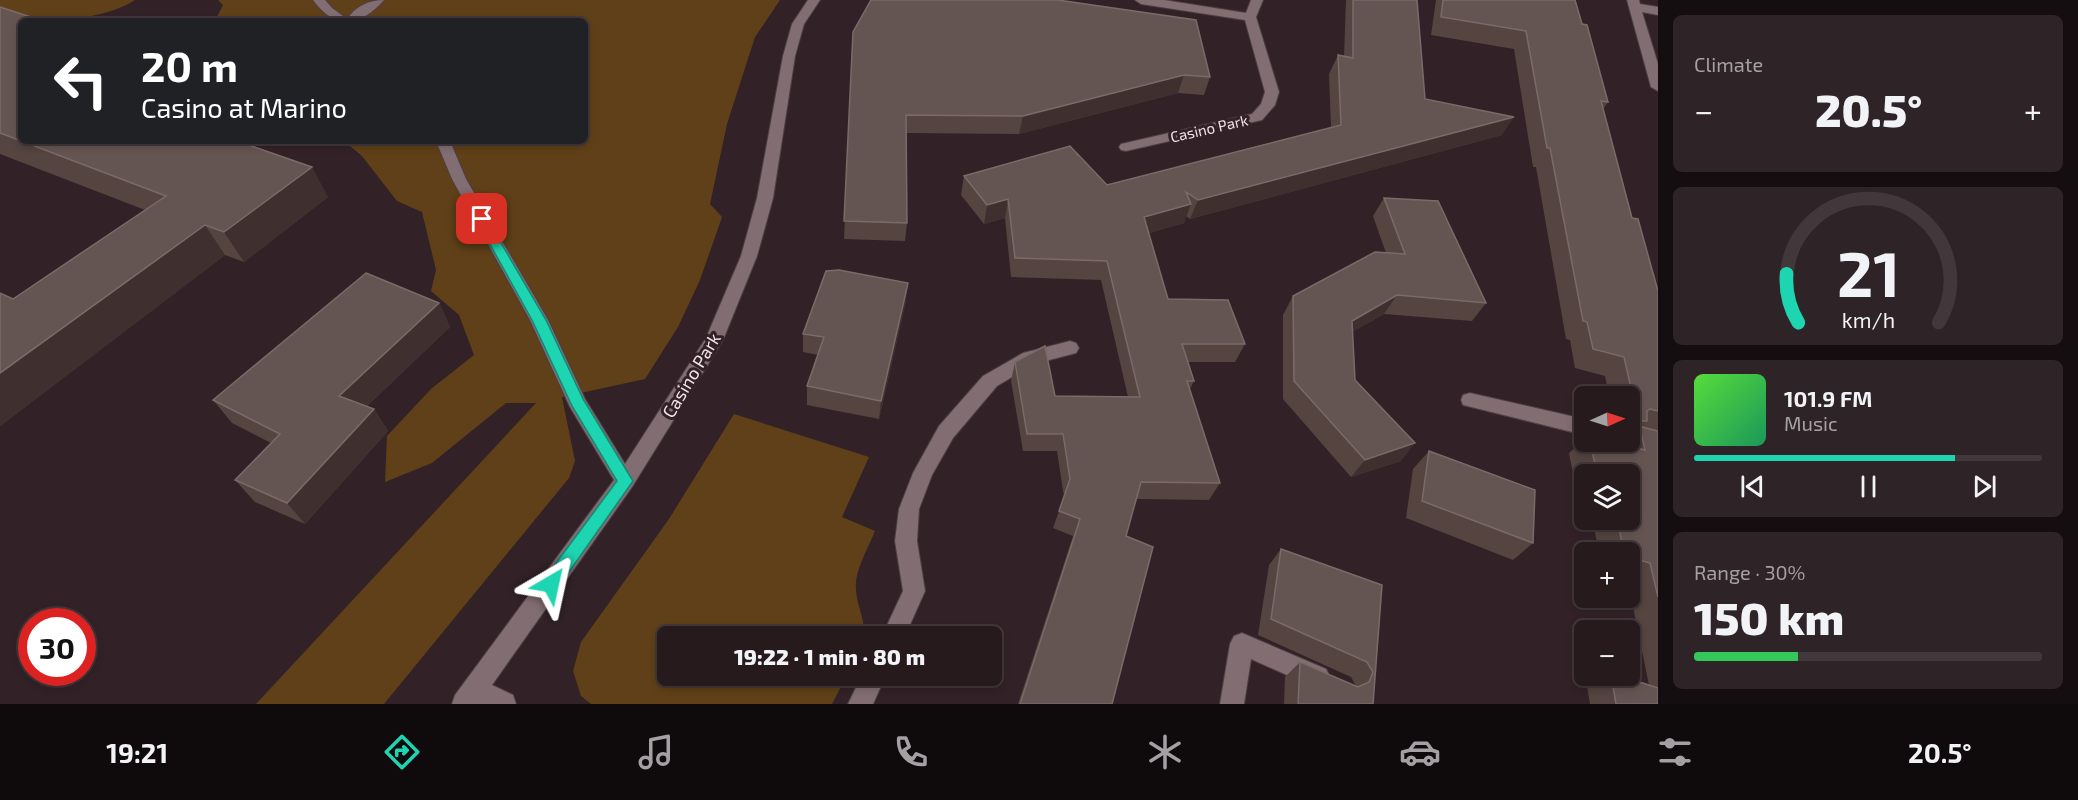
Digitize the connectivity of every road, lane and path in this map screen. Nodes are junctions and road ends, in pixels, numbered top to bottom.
1 (319, 0) edge
2 (378, 0) edge
3 (814, 0) edge
4 (1141, 0) edge
5 (1257, 0) edge
6 (1634, 4) edge
7 (1658, 11) edge
8 (1251, 17) junction
9 (338, 18) edge
10 (354, 18) edge
11 (1658, 87) edge
12 (444, 144) edge
13 (1126, 147) dead end
14 (1070, 348) dead end
15 (1470, 400) dead end
16 (1574, 425) edge
17 (626, 481) junction
18 (897, 626) edge
19 (869, 686) edge
20 (1342, 687) edge
21 (470, 696) edge
22 (504, 704) edge
23 (860, 704) edge
24 (1232, 704) edge

1 - 9 street
2 - 10 street
3 - 17 street, Casino Park
4 - 8 street
5 - 8 street
6 - 7 street
6 - 11 street
8 - 13 street, Casino Park
12 - 17 street
14 - 18 street
15 - 16 street
17 - 21 street, Casino Park
19 - 23 street
20 - 24 street
21 - 22 street

